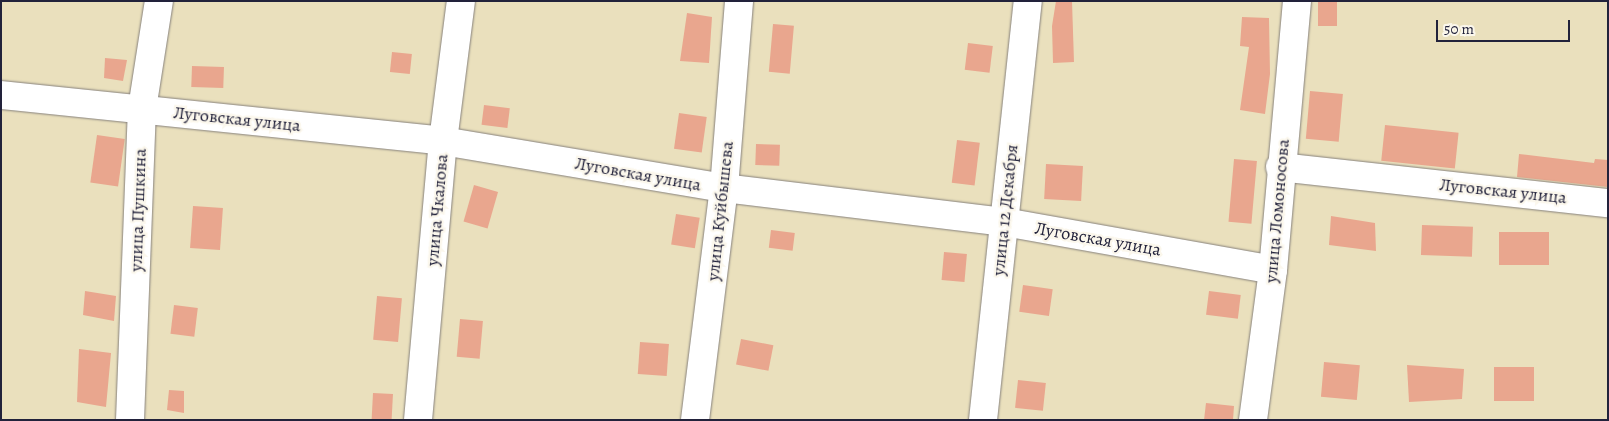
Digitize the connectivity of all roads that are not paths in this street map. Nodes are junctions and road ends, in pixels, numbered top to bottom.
1 (159, 1) edge
2 (461, 1) edge
3 (739, 1) edge
4 (1028, 1) edge
5 (1297, 1) edge
6 (1, 95) edge
7 (142, 109) junction
8 (444, 140) junction
9 (1280, 167) junction
10 (724, 188) junction
11 (1608, 203) edge
12 (1004, 222) junction
13 (1273, 270) junction
14 (130, 420) edge
15 (418, 420) edge
16 (695, 420) edge
17 (983, 420) edge
18 (1253, 420) edge

1 - 7 street, улица Пушкина
2 - 8 street, улица Чкалова
3 - 10 street, улица Куйбышева
4 - 12 street, улица 12 Декабря
5 - 9 street, улица Ломоносова
6 - 7 street, Луговская улица
7 - 8 street, Луговская улица
7 - 14 street, улица Пушкина
8 - 10 street, Луговская улица
8 - 15 street, улица Чкалова
9 - 11 street, Луговская улица
9 - 13 street, улица Ломоносова
10 - 12 street, Луговская улица
10 - 16 street, улица Куйбышева
12 - 13 street, Луговская улица
12 - 17 street, улица 12 Декабря
13 - 18 street, улица Ломоносова

